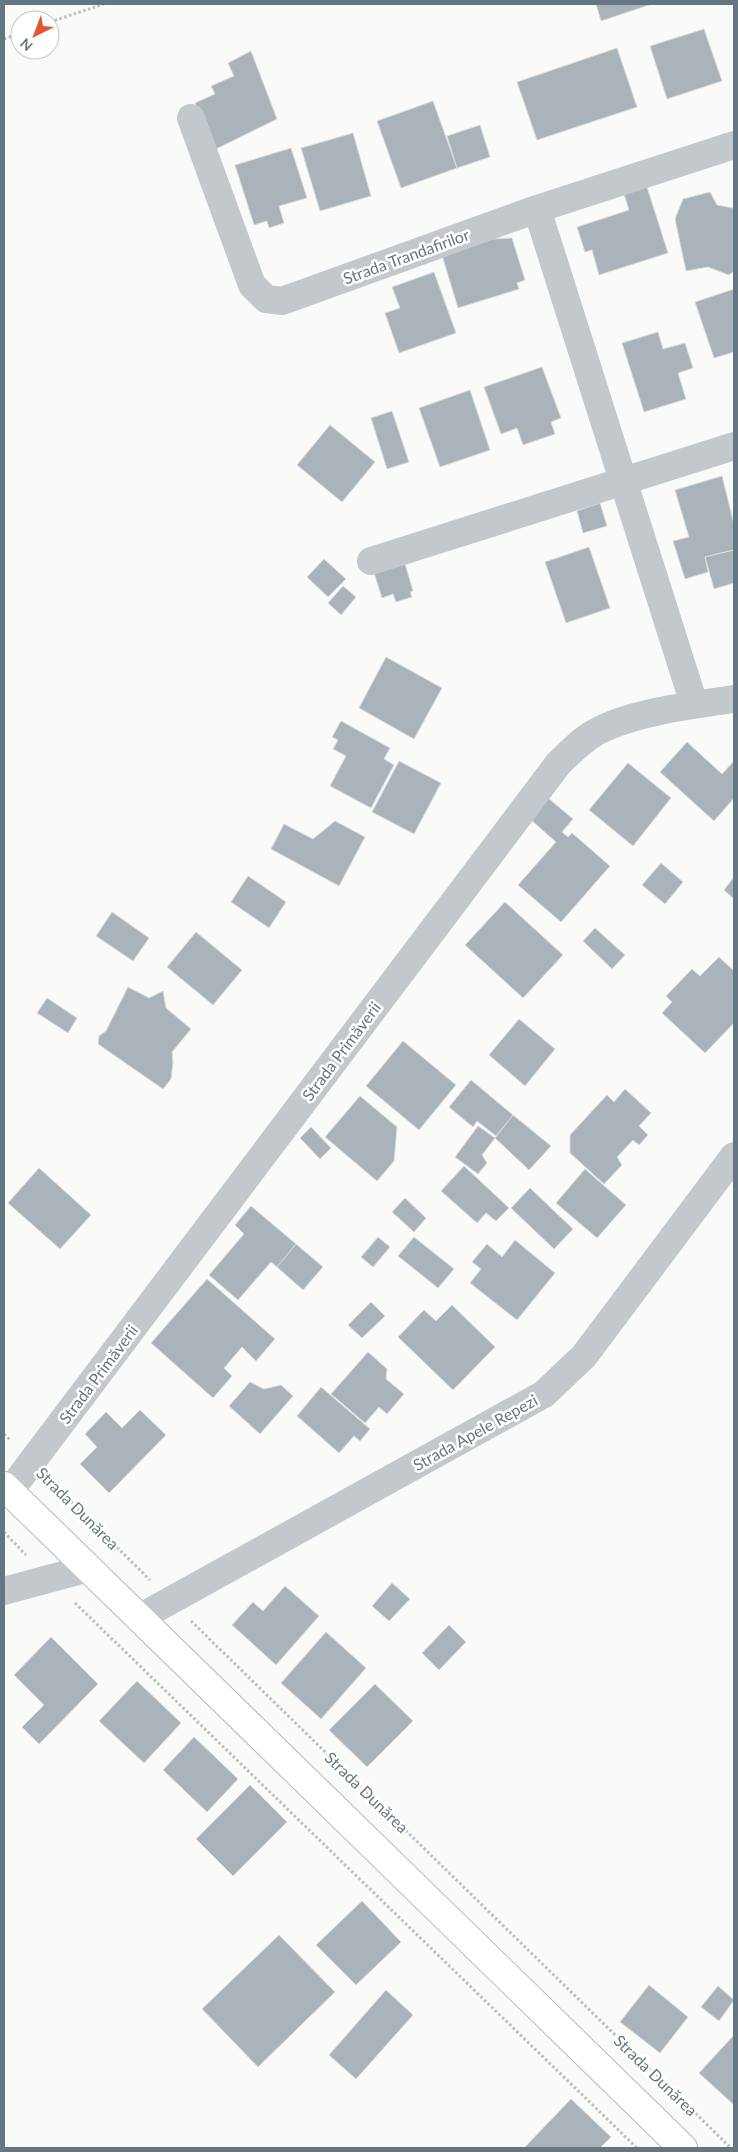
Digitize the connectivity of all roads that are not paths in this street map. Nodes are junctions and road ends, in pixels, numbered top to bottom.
1 (191, 118) dead end
2 (734, 145) edge
3 (538, 209) junction
4 (734, 446) edge
5 (624, 481) junction
6 (371, 561) dead end
7 (734, 699) edge
8 (694, 704) junction
9 (734, 1156) edge
10 (6, 1489) edge
11 (89, 1568) junction
12 (4, 1591) edge
13 (139, 1618) junction
14 (683, 2148) edge

1 - 3 street, Strada Trandafirilor
2 - 3 street, Strada Trandafirilor
3 - 5 street
4 - 5 street
5 - 6 street
5 - 8 street
7 - 8 street, Strada Primăverii
8 - 10 street, Strada Primăverii
9 - 13 street, Strada Apele Repezi
10 - 11 street, Strada Dunărea
11 - 12 street
11 - 13 street, Strada Dunărea
13 - 14 street, Strada Dunărea

